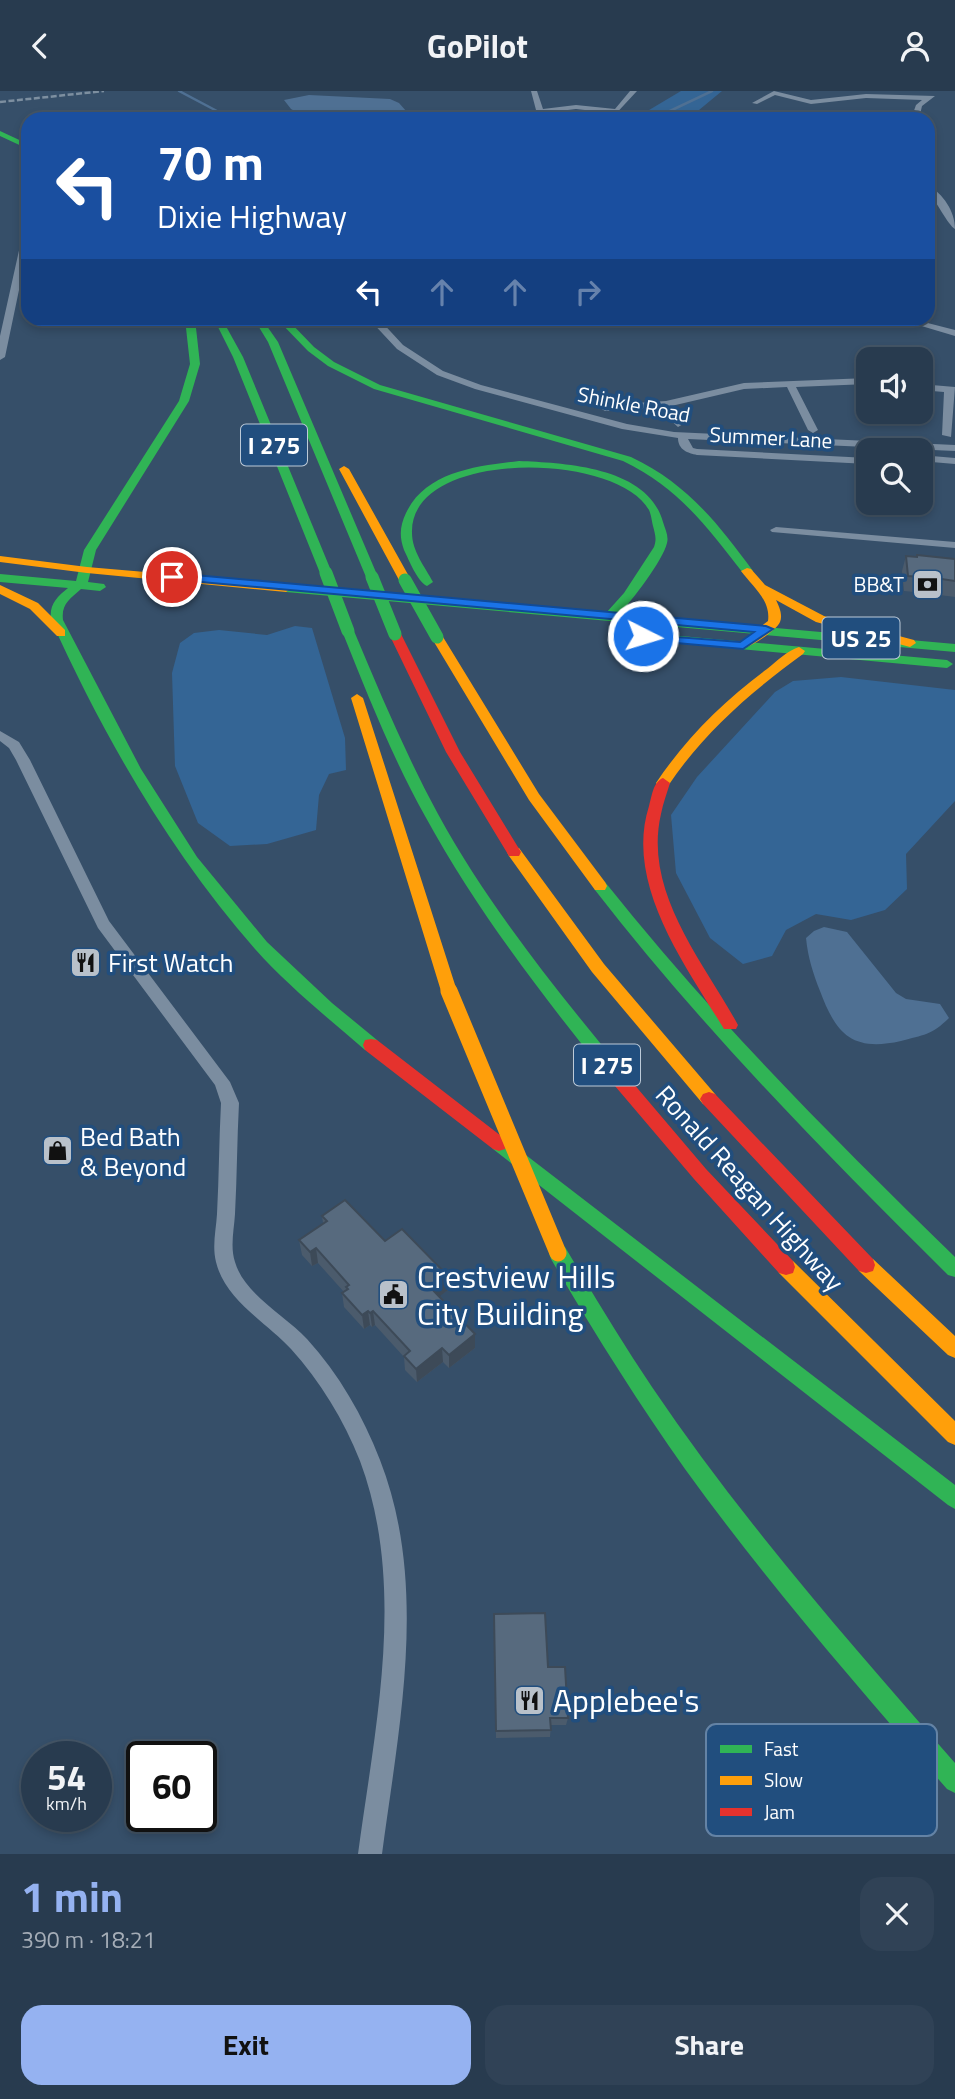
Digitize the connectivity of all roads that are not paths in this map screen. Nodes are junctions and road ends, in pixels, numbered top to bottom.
1 (534, 91) edge
2 (635, 91) edge
3 (931, 94) edge
4 (896, 96) junction
5 (755, 103) dead end
6 (918, 105) junction
7 (616, 111) joint
8 (540, 112) joint
9 (916, 112) edge
10 (0, 133) edge
11 (21, 144) edge
12 (935, 195) edge
13 (955, 227) edge
14 (21, 261) edge
15 (191, 326) edge
16 (222, 326) edge
17 (263, 326) edge
18 (289, 326) edge
19 (380, 326) edge
20 (929, 326) edge
21 (955, 333) edge
22 (0, 357) edge
23 (856, 381) edge
24 (789, 383) junction
25 (933, 388) edge
26 (294, 390) junction
27 (952, 390) edge
28 (659, 404) junction
29 (606, 408) dead end
30 (678, 424) dead end
31 (813, 430) dead end
32 (683, 435) junction
33 (947, 435) dead end
34 (955, 448) edge
35 (933, 459) edge
36 (856, 460) edge
37 (955, 461) edge
38 (776, 530) dead end
39 (955, 545) edge
40 (0, 559) edge
41 (0, 566) edge
42 (0, 578) edge
43 (84, 578) junction
44 (762, 588) junction
45 (0, 589) edge
46 (609, 617) junction
47 (766, 629) junction
48 (348, 631) junction
49 (64, 637) junction
50 (445, 638) junction
51 (910, 643) junction
52 (743, 646) junction
53 (955, 648) edge
54 (799, 650) junction
55 (955, 665) edge
56 (0, 735) edge
57 (758, 1072) junction
58 (955, 1269) edge
59 (955, 1349) edge
60 (955, 1435) edge
61 (955, 1498) edge
62 (905, 1724) edge
63 (937, 1760) edge
64 (955, 1781) edge
65 (370, 1854) edge

1 - 8 street
2 - 7 street
3 - 4 street
3 - 6 street
4 - 5 street
4 - 6 street
6 - 9 street
7 - 8 street
10 - 11 main road
12 - 13 street
14 - 22 street
15 - 43 main road
16 - 48 main road, Ronald Reagan Highway / I 275, bridge
17 - 26 main road, Ronald Reagan Highway / I 275
18 - 44 main road
19 - 32 street, Shinkle Road
20 - 21 street
23 - 24 street
24 - 28 street
24 - 31 street
25 - 27 street
26 - 50 main road, bridge
26 - 59 main road, Ronald Reagan Highway / I 275, bridge
27 - 33 street
28 - 29 street
28 - 30 street
32 - 34 street, Shinkle Road
32 - 36 street, Summer Lane
35 - 37 street
38 - 39 street
40 - 43 main road, US 25
41 - 43 main road
42 - 43 main road, US 25
43 - 46 main road, US 25
43 - 49 main road
43 - 52 main road, US 25
44 - 47 main road
44 - 51 main road
45 - 49 main road
46 - 47 main road, US 25
46 - 50 main road
47 - 51 main road, US 25
47 - 52 main road
48 - 60 main road, Ronald Reagan Highway / I 275
48 - 62 main road, bridge
49 - 61 main road
50 - 57 main road
51 - 53 main road, US 25
52 - 54 main road, US 25
54 - 55 main road, US 25
54 - 57 main road
56 - 65 street
57 - 58 main road
63 - 64 main road, bridge

